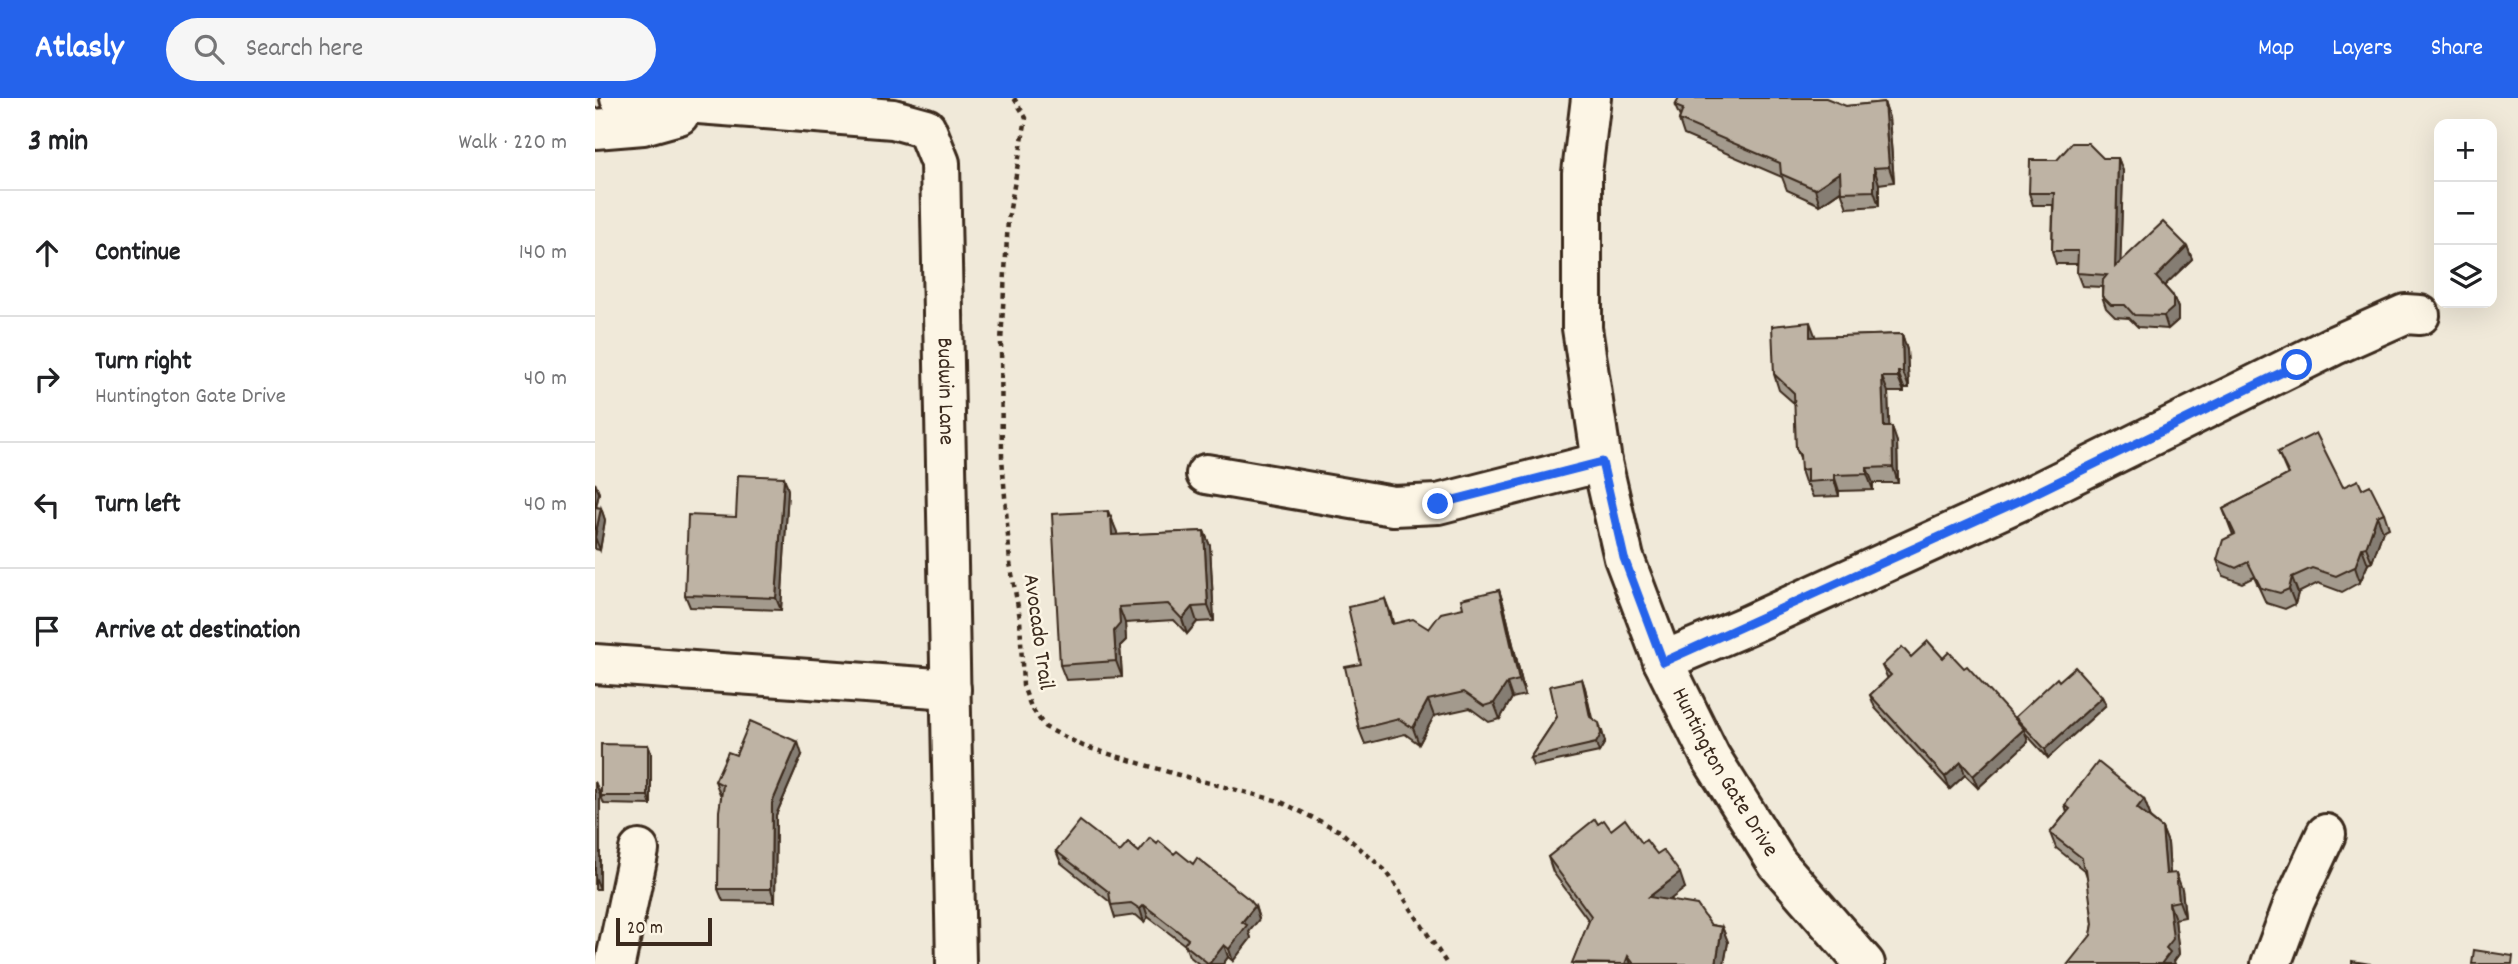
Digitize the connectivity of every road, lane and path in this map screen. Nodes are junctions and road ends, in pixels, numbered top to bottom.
1 (620, 98) edge
2 (1014, 98) edge
3 (1591, 98) edge
4 (713, 106) junction
5 (595, 130) edge
6 (2420, 315) dead end
7 (1602, 462) junction
8 (1206, 474) dead end
9 (1663, 662) junction
10 (595, 664) edge
11 (951, 689) junction
12 (2326, 834) dead end
13 (639, 850) dead end
14 (615, 964) edge
15 (956, 964) edge
16 (1447, 964) edge
17 (1864, 964) edge
18 (2271, 964) edge

1 - 4 street, Budwin Lane
2 - 16 path, Avocado Trail
3 - 7 street, Huntington Gate Drive
4 - 5 street
4 - 11 street, Budwin Lane
6 - 9 street
7 - 8 street
7 - 9 street, Huntington Gate Drive
9 - 17 street, Huntington Gate Drive
10 - 11 street
11 - 15 street, Budwin Lane
12 - 18 street
13 - 14 street

